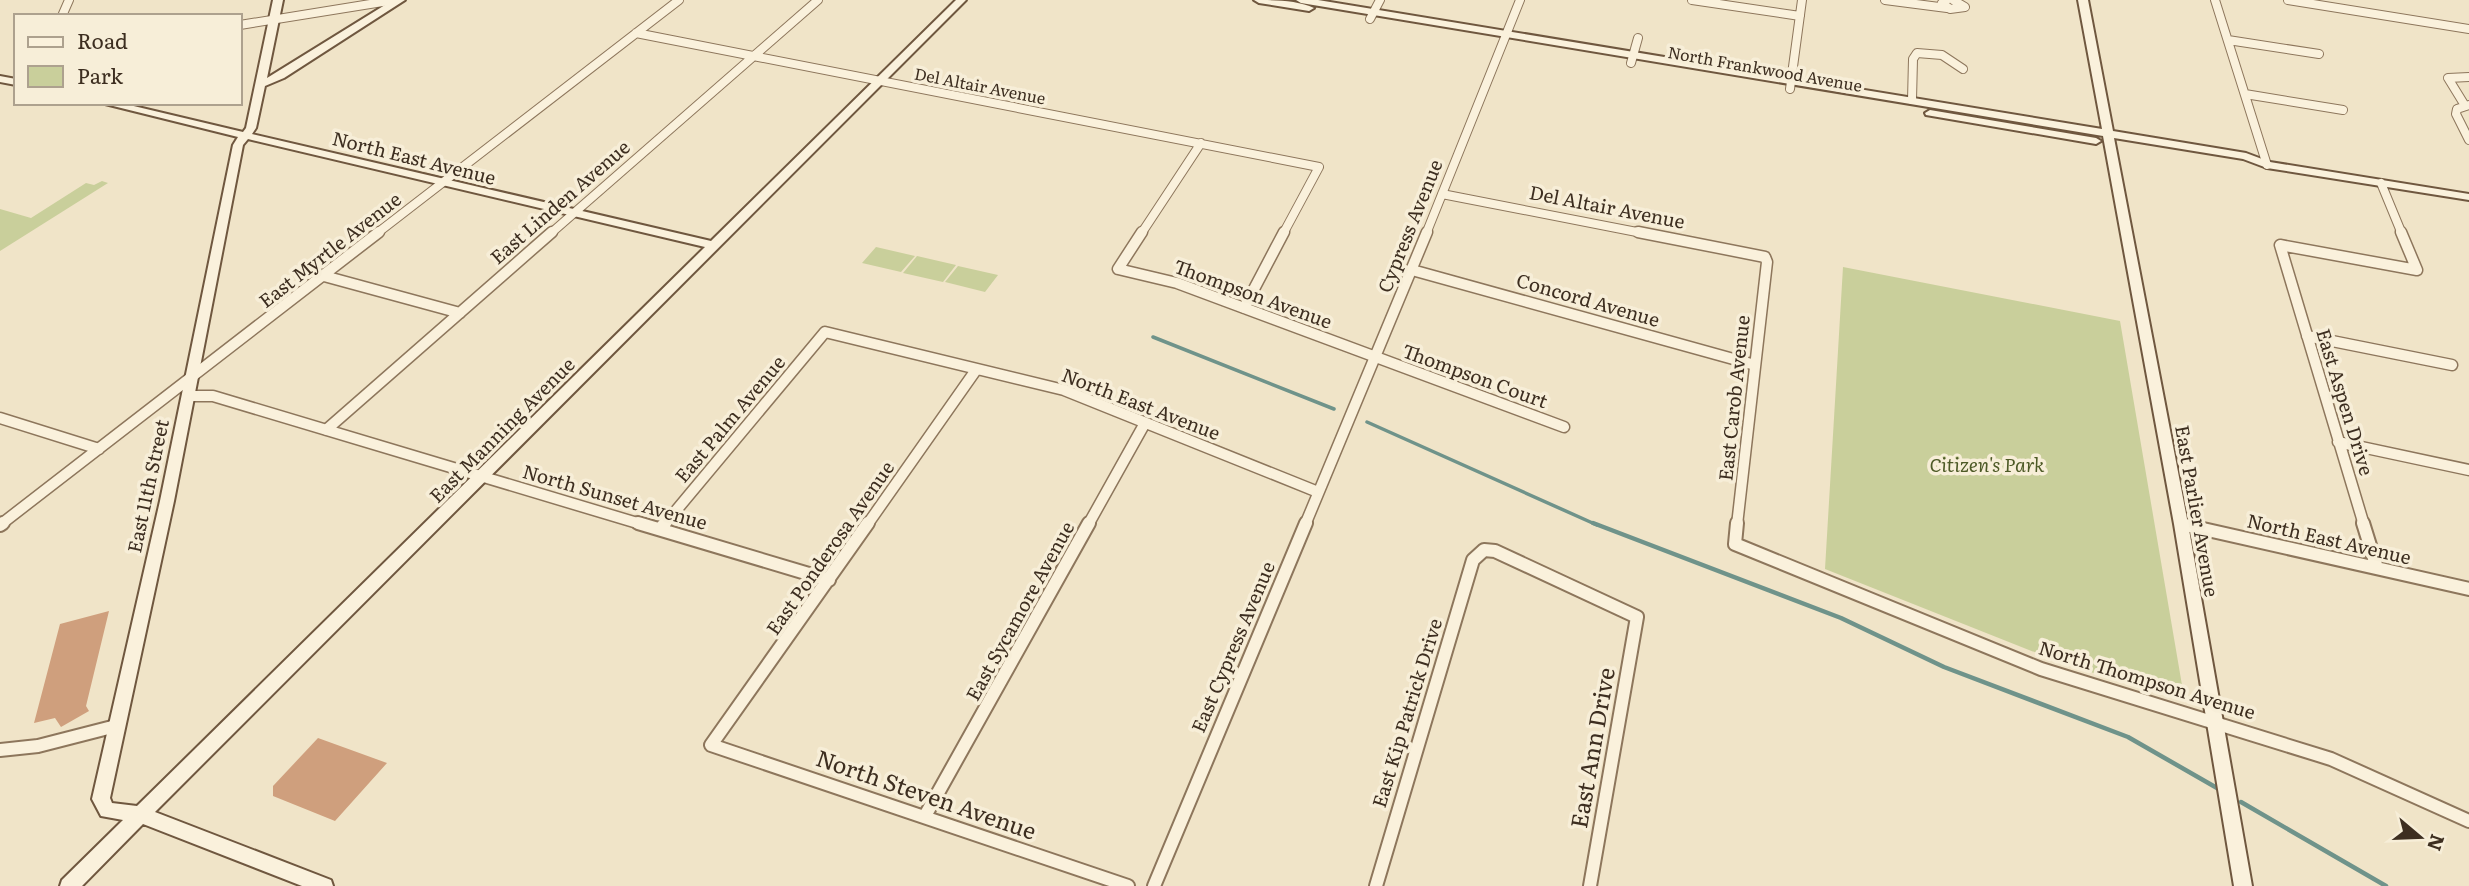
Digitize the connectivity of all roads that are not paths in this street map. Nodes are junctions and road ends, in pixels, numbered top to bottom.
1 (278, 0) edge
2 (395, 0) edge
3 (400, 0) edge
4 (678, 0) edge
5 (818, 0) edge
6 (961, 0) edge
7 (1259, 0) edge
8 (1301, 0) edge
9 (1380, 0) edge
10 (1520, 0) edge
11 (1692, 0) edge
12 (1802, 0) edge
13 (1885, 0) edge
14 (1953, 0) edge
15 (2083, 0) edge
16 (2215, 0) edge
17 (2288, 0) edge
18 (1944, 2) edge
19 (2319, 2) edge
20 (1372, 15) junction
21 (1800, 16) junction
22 (274, 19) junction
23 (242, 25) edge
24 (2469, 29) edge
25 (636, 33) junction
26 (1505, 37) junction
27 (1638, 38) dead end
28 (2228, 40) junction
29 (2319, 54) dead end
30 (754, 56) junction
31 (1632, 59) junction
32 (1963, 69) dead end
33 (2469, 77) edge
34 (880, 80) junction
35 (259, 85) junction
36 (1792, 85) junction
37 (2245, 94) junction
38 (1912, 100) junction
39 (2466, 104) edge
40 (114, 105) edge
41 (2343, 110) dead end
42 (245, 136) junction
43 (2108, 138) junction
44 (2469, 140) edge
45 (1200, 143) junction
46 (2267, 165) junction
47 (446, 182) junction
48 (2381, 183) junction
49 (1443, 194) junction
50 (2469, 197) edge
51 (575, 213) junction
52 (714, 245) junction
53 (1765, 257) joint
54 (1412, 270) junction
55 (324, 276) junction
56 (1244, 308) junction
57 (460, 313) junction
58 (825, 332) joint
59 (2306, 336) junction
60 (1375, 357) junction
61 (1755, 365) junction
62 (2452, 365) dead end
63 (976, 370) junction
64 (190, 379) junction
65 (187, 396) junction
66 (0, 418) edge
67 (1145, 423) junction
68 (1347, 423) joint
69 (1563, 427) dead end
70 (326, 430) junction
71 (2338, 442) junction
72 (99, 449) junction
73 (2469, 470) edge
74 (482, 476) junction
75 (1318, 492) junction
76 (2180, 524) junction
77 (0, 525) edge
78 (662, 528) junction
79 (1735, 544) joint
80 (2377, 568) junction
81 (829, 580) junction
82 (2469, 589) edge
83 (1637, 617) joint
84 (2214, 722) junction
85 (116, 726) junction
86 (711, 745) joint
87 (0, 750) edge
88 (141, 815) junction
89 (925, 816) junction
90 (2469, 821) edge
91 (69, 886) edge
92 (324, 886) edge
93 (1128, 886) edge
94 (1154, 886) edge
95 (1376, 886) edge
96 (1590, 886) edge
97 (2243, 886) edge

1 - 22 street, East 11th Street
2 - 22 street
3 - 35 street
4 - 25 street, East Myrtle Avenue
5 - 30 street, East Linden Avenue
6 - 34 street, East Manning Avenue
7 - 20 street, North Frankwood Avenue
8 - 20 street, North Frankwood Avenue
9 - 20 street
10 - 26 street, Cypress Avenue
11 - 21 street
12 - 21 street
13 - 18 street
14 - 18 street
15 - 43 street, East Parlier Avenue
16 - 28 street
17 - 19 street
19 - 24 street
20 - 26 street, North Frankwood Avenue
21 - 36 street
22 - 23 street
22 - 35 street, East 11th Street
25 - 30 street, Del Altair Avenue
25 - 47 street, East Myrtle Avenue
26 - 31 street, North Frankwood Avenue
26 - 49 street, Cypress Avenue
27 - 31 street
28 - 29 street
28 - 37 street
30 - 34 street, Del Altair Avenue
30 - 51 street, East Linden Avenue
31 - 36 street, North Frankwood Avenue
32 - 38 street
33 - 39 street
34 - 45 street, Del Altair Avenue
34 - 52 street, East Manning Avenue
35 - 42 street, East 11th Street
36 - 38 street, North Frankwood Avenue
36 - 43 street, North Frankwood Avenue
37 - 41 street
37 - 46 street
38 - 43 street, North Frankwood Avenue
39 - 44 street
40 - 42 street, North East Avenue
42 - 47 street, North East Avenue
42 - 64 street, East 11th Street
43 - 46 street, North Frankwood Avenue
43 - 76 street, East Parlier Avenue
45 - 56 street, Del Altair Avenue
45 - 56 street, Thompson Avenue
46 - 48 street, North Frankwood Avenue
47 - 51 street, North East Avenue
47 - 55 street, East Myrtle Avenue
48 - 50 street, North Frankwood Avenue
48 - 59 street, East Aspen Drive
49 - 53 street, Del Altair Avenue
49 - 54 street, Cypress Avenue
51 - 52 street, North East Avenue
51 - 57 street, East Linden Avenue
52 - 74 street, East Manning Avenue
53 - 61 street, East Carob Avenue
54 - 60 street, Cypress Avenue
54 - 61 street, Concord Avenue
55 - 57 street
55 - 64 street, East Myrtle Avenue
56 - 60 street, Thompson Avenue
57 - 70 street, East Linden Avenue
58 - 63 street, North East Avenue
58 - 78 street, East Palm Avenue
59 - 62 street
59 - 71 street, East Aspen Drive
60 - 68 street, Cypress Avenue
60 - 69 street, Thompson Court
61 - 79 street, East Carob Avenue
63 - 67 street, North East Avenue
63 - 81 street, East Ponderosa Avenue
64 - 65 street, East 11th Street
64 - 72 street, East Myrtle Avenue
65 - 70 street, North Sunset Avenue
65 - 85 street, East 11th Street
66 - 72 street
67 - 75 street, North East Avenue
67 - 89 street, East Sycamore Avenue
68 - 75 street, East Cypress Avenue
70 - 74 street, North Sunset Avenue
71 - 73 street
71 - 80 street, East Aspen Drive
72 - 77 street, East Myrtle Avenue
74 - 78 street, North Sunset Avenue
74 - 88 street, East Manning Avenue
75 - 94 street, East Cypress Avenue
76 - 80 street, North East Avenue
76 - 84 street, East Parlier Avenue
78 - 81 street, North Sunset Avenue
79 - 84 street, North Thompson Avenue
80 - 82 street, North East Avenue
81 - 86 street, East Ponderosa Avenue
83 - 95 street, East Kip Patrick Drive
83 - 96 street, East Ann Drive
84 - 90 street, North Thompson Avenue
84 - 97 street, East Parlier Avenue
85 - 87 street
85 - 88 street, East 11th Street
86 - 89 street, North Steven Avenue
88 - 91 street, East Manning Avenue
88 - 92 street
89 - 93 street, North Steven Avenue

